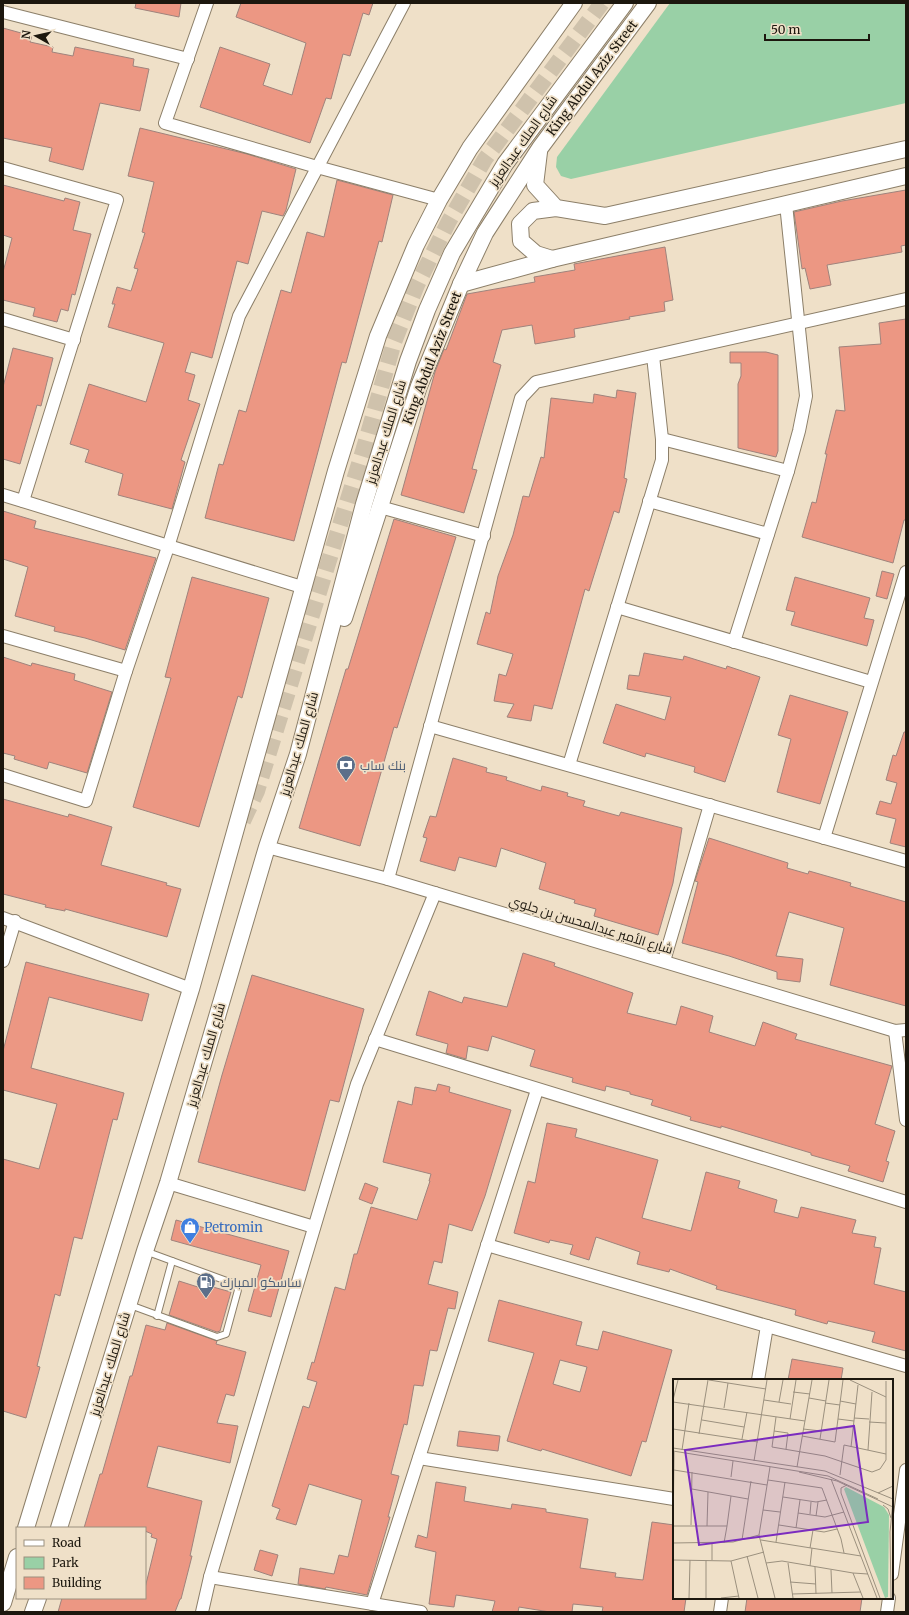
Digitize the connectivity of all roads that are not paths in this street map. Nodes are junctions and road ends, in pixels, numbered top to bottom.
1 (207, 3) edge
2 (404, 3) edge
3 (574, 3) edge
4 (625, 3) edge
5 (648, 3) edge
6 (3, 12) edge
7 (188, 59) junction
8 (540, 148) junction
9 (906, 149) edge
10 (317, 167) junction
11 (3, 168) edge
12 (906, 176) edge
13 (439, 200) junction
14 (786, 204) junction
15 (556, 208) junction
16 (552, 259) junction
17 (461, 284) junction
18 (906, 299) edge
19 (3, 319) edge
20 (798, 324) junction
21 (74, 340) junction
22 (653, 356) junction
23 (662, 439) junction
24 (788, 471) junction
25 (3, 495) edge
26 (649, 500) junction
27 (23, 501) junction
28 (380, 507) junction
29 (768, 534) junction
30 (484, 536) junction
31 (168, 547) junction
32 (906, 572) edge
33 (304, 588) junction
34 (617, 607) junction
35 (3, 636) edge
36 (734, 642) junction
37 (126, 671) junction
38 (872, 682) junction
39 (430, 726) junction
40 (298, 754) junction
41 (568, 765) junction
42 (3, 774) edge
43 (710, 805) junction
44 (824, 838) junction
45 (267, 847) junction
46 (906, 861) edge
47 (388, 878) junction
48 (435, 893) junction
49 (3, 918) edge
50 (15, 921) junction
51 (3, 961) edge
52 (664, 962) junction
53 (192, 989) junction
54 (901, 1031) edge
55 (375, 1039) junction
56 (537, 1090) junction
57 (906, 1120) edge
58 (168, 1183) junction
59 (906, 1202) edge
60 (314, 1226) junction
61 (487, 1245) junction
62 (145, 1251) junction
63 (172, 1261) junction
64 (128, 1304) junction
65 (157, 1316) junction
66 (767, 1326) junction
67 (906, 1366) edge
68 (758, 1379) edge
69 (419, 1458) junction
70 (906, 1470) edge
71 (905, 1485) edge
72 (673, 1499) edge
73 (26, 1527) edge
74 (59, 1527) edge
75 (16, 1560) edge
76 (893, 1567) edge
77 (210, 1577) junction
78 (38, 1599) edge
79 (722, 1599) edge
80 (889, 1599) edge
81 (3, 1603) edge
82 (372, 1604) junction
83 (33, 1612) edge
84 (202, 1612) edge
85 (421, 1612) edge
86 (720, 1612) edge
87 (887, 1612) edge

1 - 7 street
2 - 10 street
3 - 13 street
4 - 40 street, شارع الملك عبدالعزيز
5 - 8 street, King Abdul Aziz Street
6 - 7 street
7 - 10 street
8 - 15 street
8 - 17 street, King Abdul Aziz Street
9 - 15 street
10 - 13 street
10 - 31 street
11 - 21 street
12 - 14 street
13 - 33 street
14 - 16 street
14 - 20 street
15 - 16 street
16 - 17 street
17 - 28 street, King Abdul Aziz Street
18 - 20 street
19 - 21 street
20 - 22 street
20 - 24 street
21 - 27 street
22 - 23 street
22 - 30 street
23 - 24 street
23 - 26 street
24 - 29 street
25 - 27 street
26 - 29 street
26 - 34 street
27 - 31 street
28 - 30 street
28 - 40 street, King Abdul Aziz Street
29 - 36 street
30 - 39 street
31 - 33 street
31 - 37 street
32 - 38 street
33 - 53 street
34 - 36 street
34 - 41 street
35 - 37 street
36 - 38 street
37 - 42 street
38 - 44 street
39 - 41 street
39 - 47 street
40 - 45 street, شارع الملك عبدالعزيز
41 - 43 street
43 - 44 street
43 - 52 street
44 - 46 street
45 - 47 street, شارع الأمير عبدالمحسن بن جلوي
45 - 58 street, شارع الملك عبدالعزيز
47 - 48 street, شارع الأمير عبدالمحسن بن جلوي
48 - 52 street, شارع الأمير عبدالمحسن بن جلوي
48 - 55 street
49 - 50 street
50 - 51 street
50 - 53 street
52 - 54 street, شارع الأمير عبدالمحسن بن جلوي
53 - 73 street
54 - 57 street
55 - 56 street
55 - 60 street
56 - 59 street
56 - 61 street
58 - 60 street
58 - 62 street, شارع الملك عبدالعزيز
60 - 77 street
61 - 66 street
61 - 69 street
62 - 63 lane
62 - 64 street, شارع الملك عبدالعزيز
63 - 65 lane
63 - 65 lane
64 - 65 lane
64 - 74 street, شارع الملك عبدالعزيز
66 - 67 street
66 - 68 street
69 - 72 street
69 - 82 street
70 - 71 street
71 - 76 street
75 - 81 street
77 - 82 street
77 - 84 street
78 - 83 street
79 - 86 street
80 - 87 street
82 - 85 street

